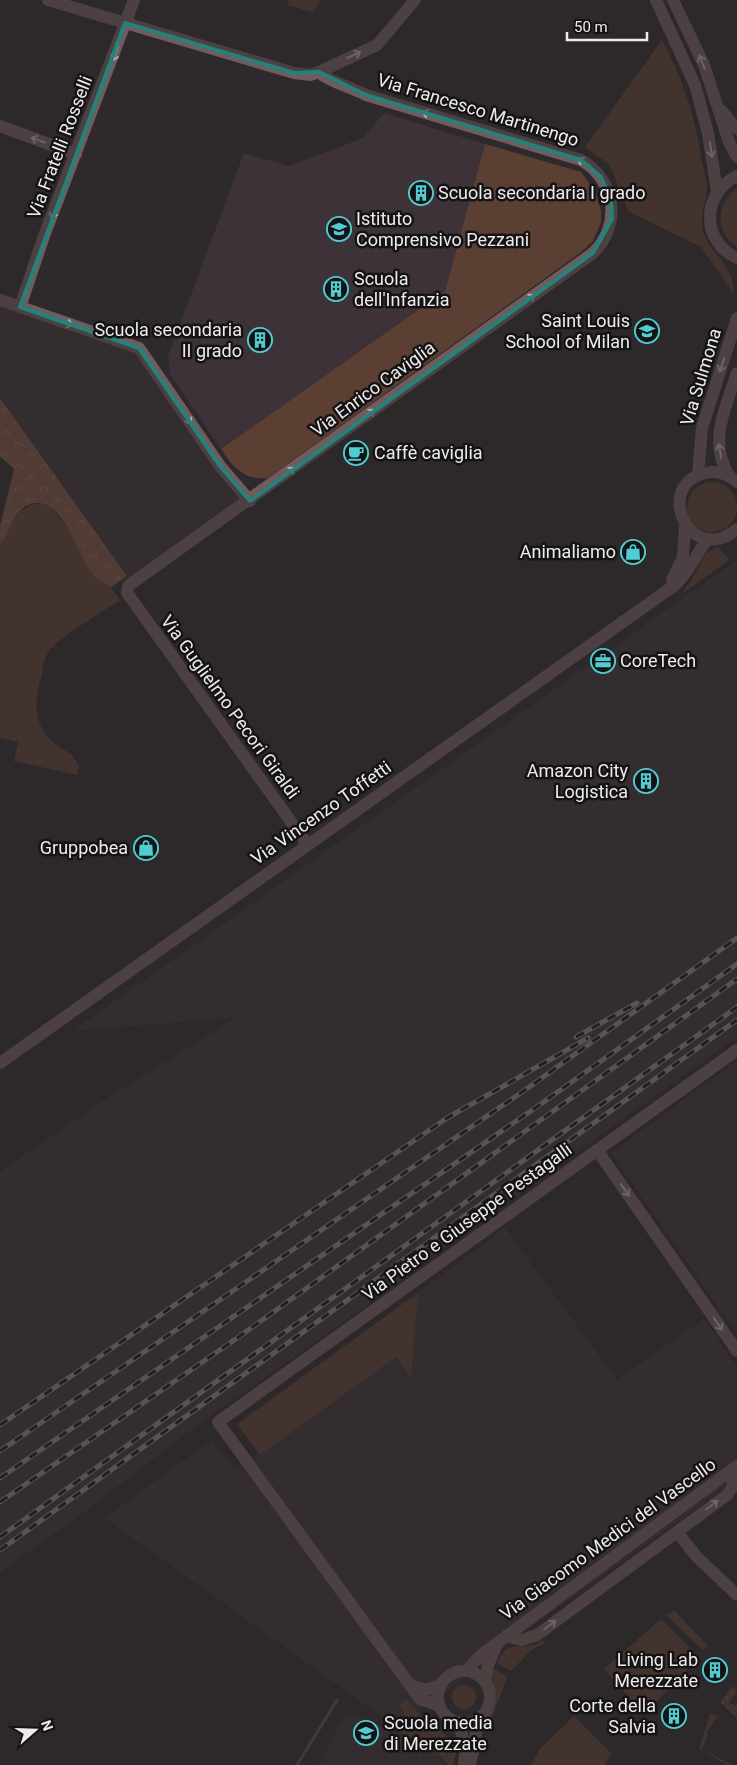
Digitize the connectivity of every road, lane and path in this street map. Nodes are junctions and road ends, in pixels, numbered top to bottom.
1 (48, 0) edge
2 (134, 0) edge
3 (415, 0) edge
4 (656, 0) edge
5 (673, 0) edge
6 (125, 23) junction
7 (314, 73) junction
8 (719, 107) junction
9 (0, 126) edge
10 (737, 129) edge
11 (76, 154) junction
12 (737, 157) edge
13 (737, 176) edge
14 (717, 192) junction
15 (611, 200) joint
16 (736, 259) edge
17 (0, 300) edge
18 (20, 307) junction
19 (737, 318) edge
20 (737, 372) edge
21 (698, 475) junction
22 (734, 480) edge
23 (250, 501) junction
24 (685, 525) junction
25 (737, 529) edge
26 (708, 539) junction
27 (127, 590) joint
28 (662, 592) junction
29 (307, 844) junction
30 (737, 1050) edge
31 (0, 1063) edge
32 (597, 1150) junction
33 (737, 1351) edge
34 (734, 1468) edge
35 (677, 1532) junction
36 (737, 1595) edge
37 (502, 1639) junction
38 (466, 1671) junction
39 (485, 1682) junction
40 (409, 1683) junction
41 (441, 1684) junction
42 (440, 1706) junction
43 (480, 1716) junction
44 (458, 1722) junction
45 (464, 1765) edge
46 (469, 1765) edge

1 - 6 street, Via Francesco Martinengo
2 - 6 street, Via Fratelli Rosselli
7 -> 3 street
4 -> 14 street
8 -> 5 street
6 - 7 street, Via Francesco Martinengo
6 -> 11 street, Via Fratelli Rosselli
15 -> 7 street, Via Francesco Martinengo
8 - 10 street
8 - 12 street
11 -> 9 street
11 -> 18 street, Via Fratelli Rosselli
13 - 14 street
14 - 16 street
23 -> 15 street, Via Enrico Caviglia
17 - 18 street
18 -> 23 street
19 -> 21 street, Via Sulmona
22 -> 20 street, Via Sulmona
21 - 22 street
21 - 24 street, Via Vincenzo Toffetti
23 - 27 street, Via Enrico Caviglia
24 - 26 street
24 - 28 street, Via Vincenzo Toffetti
25 - 26 street
26 - 28 street, Via Vincenzo Toffetti
27 - 29 street, Via Guglielmo Pecori Giraldi
28 - 29 street, Via Vincenzo Toffetti
29 - 31 street, Via Vincenzo Toffetti
30 - 32 street, Via Pietro e Giuseppe Pestagalli
32 -> 33 street
32 - 40 street, Via Pietro e Giuseppe Pestagalli
35 -> 34 street, Via Giacomo Medici del Vascello
34 - 37 street, Via Giacomo Medici del Vascello
35 - 36 street
37 -> 35 street, Via Giacomo Medici del Vascello
37 - 38 street, Via Giacomo Medici del Vascello
37 - 39 street, Via Giacomo Medici del Vascello
38 - 39 street
38 - 41 street
39 - 43 street
40 - 41 street
40 - 42 street
41 - 42 street
42 - 44 street
43 - 44 street
43 - 46 street
44 - 45 street

